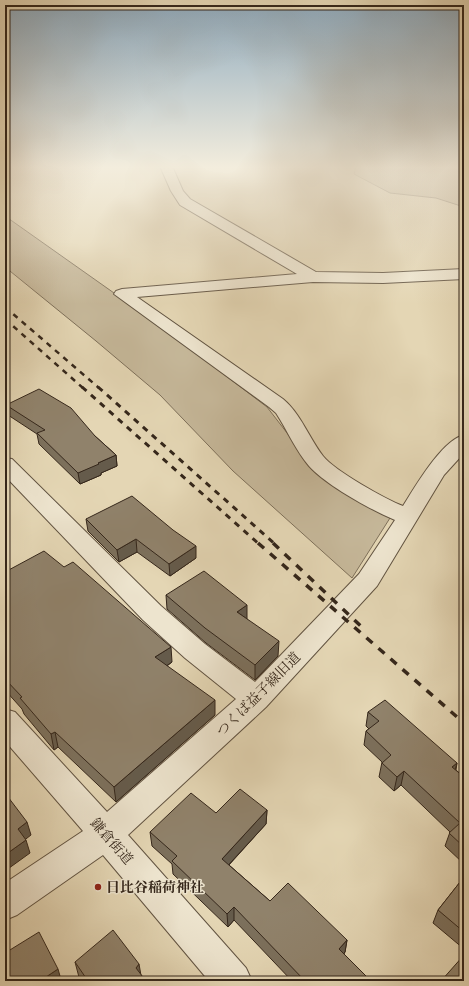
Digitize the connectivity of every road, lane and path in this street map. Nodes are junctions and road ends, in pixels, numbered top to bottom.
1 (202, 212) edge
2 (464, 274) edge
3 (313, 277) junction
4 (464, 441) edge
5 (5, 464) edge
6 (408, 518) junction
7 (256, 699) junction
8 (5, 721) edge
9 (106, 834) junction
10 (5, 902) edge
11 (233, 981) edge

1 - 3 street
2 - 3 street
3 - 6 street
4 - 6 street, つくば益子線旧道
5 - 7 street
6 - 7 street, つくば益子線旧道
7 - 9 street, つくば益子線旧道
8 - 9 street, 鎌倉街道
9 - 10 street, つくば益子線旧道
9 - 11 street, 鎌倉街道

